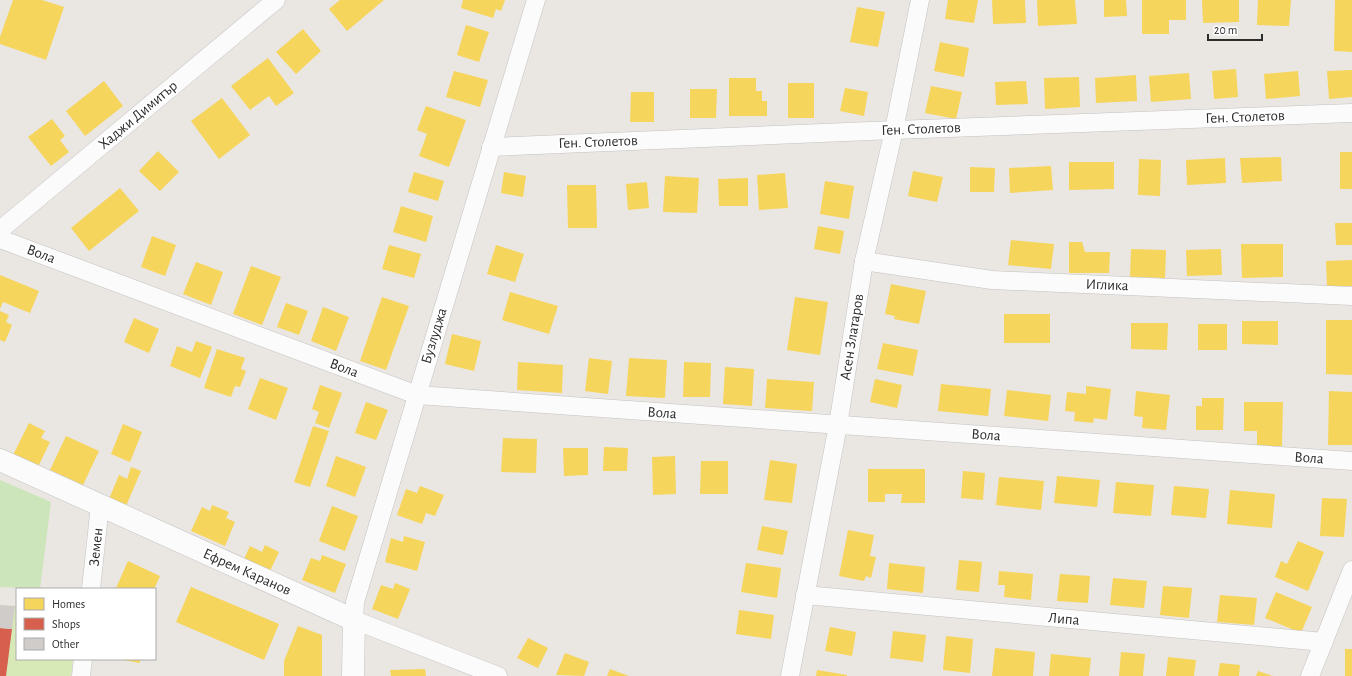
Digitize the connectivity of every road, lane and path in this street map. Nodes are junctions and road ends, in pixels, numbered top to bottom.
1 (276, 0) edge
2 (536, 0) edge
3 (920, 0) edge
4 (1352, 113) edge
5 (894, 130) junction
6 (491, 147) junction
7 (0, 230) edge
8 (0, 239) edge
9 (864, 261) junction
10 (1352, 296) edge
11 (417, 395) junction
12 (838, 425) junction
13 (0, 460) edge
14 (1352, 460) edge
15 (100, 505) junction
16 (1352, 570) edge
17 (91, 588) edge
18 (805, 595) junction
19 (354, 620) junction
20 (1324, 642) junction
21 (83, 660) edge
22 (81, 676) edge
23 (353, 676) edge
24 (498, 676) edge
25 (790, 676) edge
26 (1310, 676) edge

1 - 7 street, Хаджи Димитър
2 - 6 street, Бузлуджа
3 - 5 street, Асен Златаров
4 - 5 street, Ген. Столетов
5 - 6 street, Ген. Столетов
5 - 9 street, Асен Златаров
6 - 11 street, Бузлуджа
8 - 11 street, Вола
9 - 10 street, Иглика
9 - 12 street, Асен Златаров
11 - 12 street, Вола
11 - 19 street, Бузлуджа
12 - 14 street, Вола
12 - 18 street, Асен Златаров
13 - 15 street, Ефрем Каранов
15 - 17 street, Земен
15 - 19 street, Ефрем Каранов
16 - 20 street
18 - 20 street, Липа
18 - 25 street, Асен Златаров
19 - 23 street, Бузлуджа
19 - 24 street, Ефрем Каранов
20 - 26 street
21 - 22 street

